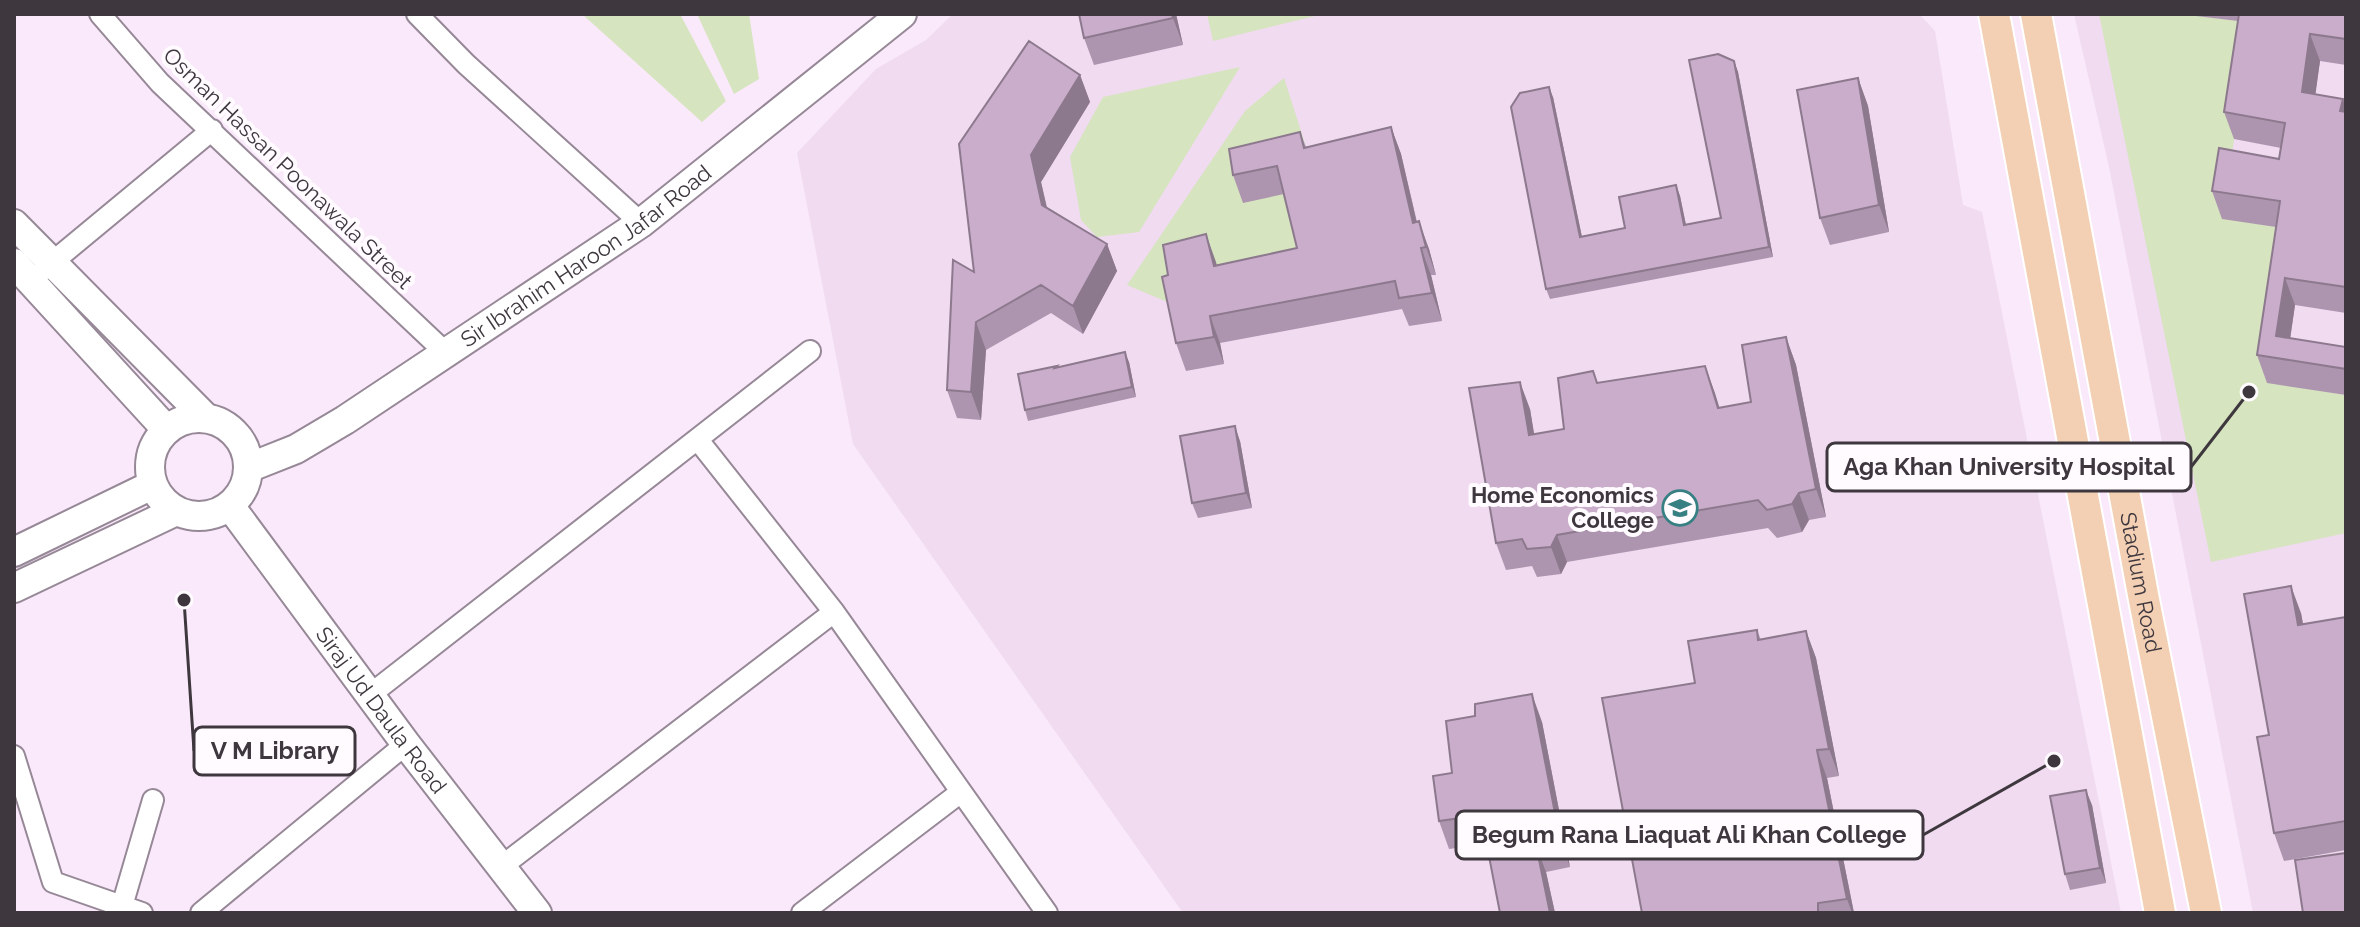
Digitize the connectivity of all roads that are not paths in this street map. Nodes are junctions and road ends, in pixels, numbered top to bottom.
1 (100, 14) edge
2 (417, 14) edge
3 (902, 14) edge
4 (1994, 14) edge
5 (2036, 14) edge
6 (212, 130) junction
7 (2060, 151) junction
8 (2020, 157) junction
9 (641, 223) junction
10 (14, 224) edge
11 (52, 262) junction
12 (22, 272) edge
13 (810, 351) dead end
14 (447, 354) junction
15 (205, 417) junction
16 (166, 429) junction
17 (698, 440) junction
18 (248, 468) junction
19 (152, 485) junction
20 (230, 506) junction
21 (176, 511) junction
22 (14, 552) edge
23 (14, 588) edge
24 (834, 612) junction
25 (371, 694) junction
26 (406, 744) junction
27 (14, 756) edge
28 (961, 792) junction
29 (153, 800) dead end
30 (502, 866) junction
31 (121, 910) edge
32 (142, 913) edge
33 (201, 913) edge
34 (537, 913) edge
35 (802, 913) edge
36 (1047, 913) edge
37 (2160, 913) edge
38 (2206, 913) edge

1 - 6 street, Osman Hassan Poonawala Street
2 - 9 street
3 - 9 main road, Sir Ibrahim Haroon Jafar Road
4 - 8 main road, Stadium Road
5 - 7 main road, Stadium Road
6 - 11 street
6 - 14 street, Osman Hassan Poonawala Street
7 - 8 main road
7 - 38 main road, Stadium Road
8 - 37 main road, Stadium Road
9 - 14 main road, Sir Ibrahim Haroon Jafar Road
10 - 11 main road
11 - 12 street
11 - 15 main road
12 - 16 main road
13 - 17 street
14 - 18 main road, Sir Ibrahim Haroon Jafar Road
15 - 16 main road
15 - 18 main road
16 - 19 main road
17 - 24 street
17 - 25 street
18 - 20 main road
19 - 21 main road
19 - 22 main road
20 - 21 main road
20 - 25 main road, Siraj Ud Daula Road
21 - 23 main road
24 - 28 street
24 - 30 street
25 - 26 main road, Siraj Ud Daula Road
26 - 30 main road, Siraj Ud Daula Road
26 - 33 street
27 - 31 street
28 - 35 street
28 - 36 street
29 - 31 street
30 - 34 main road, Siraj Ud Daula Road
31 - 32 street

